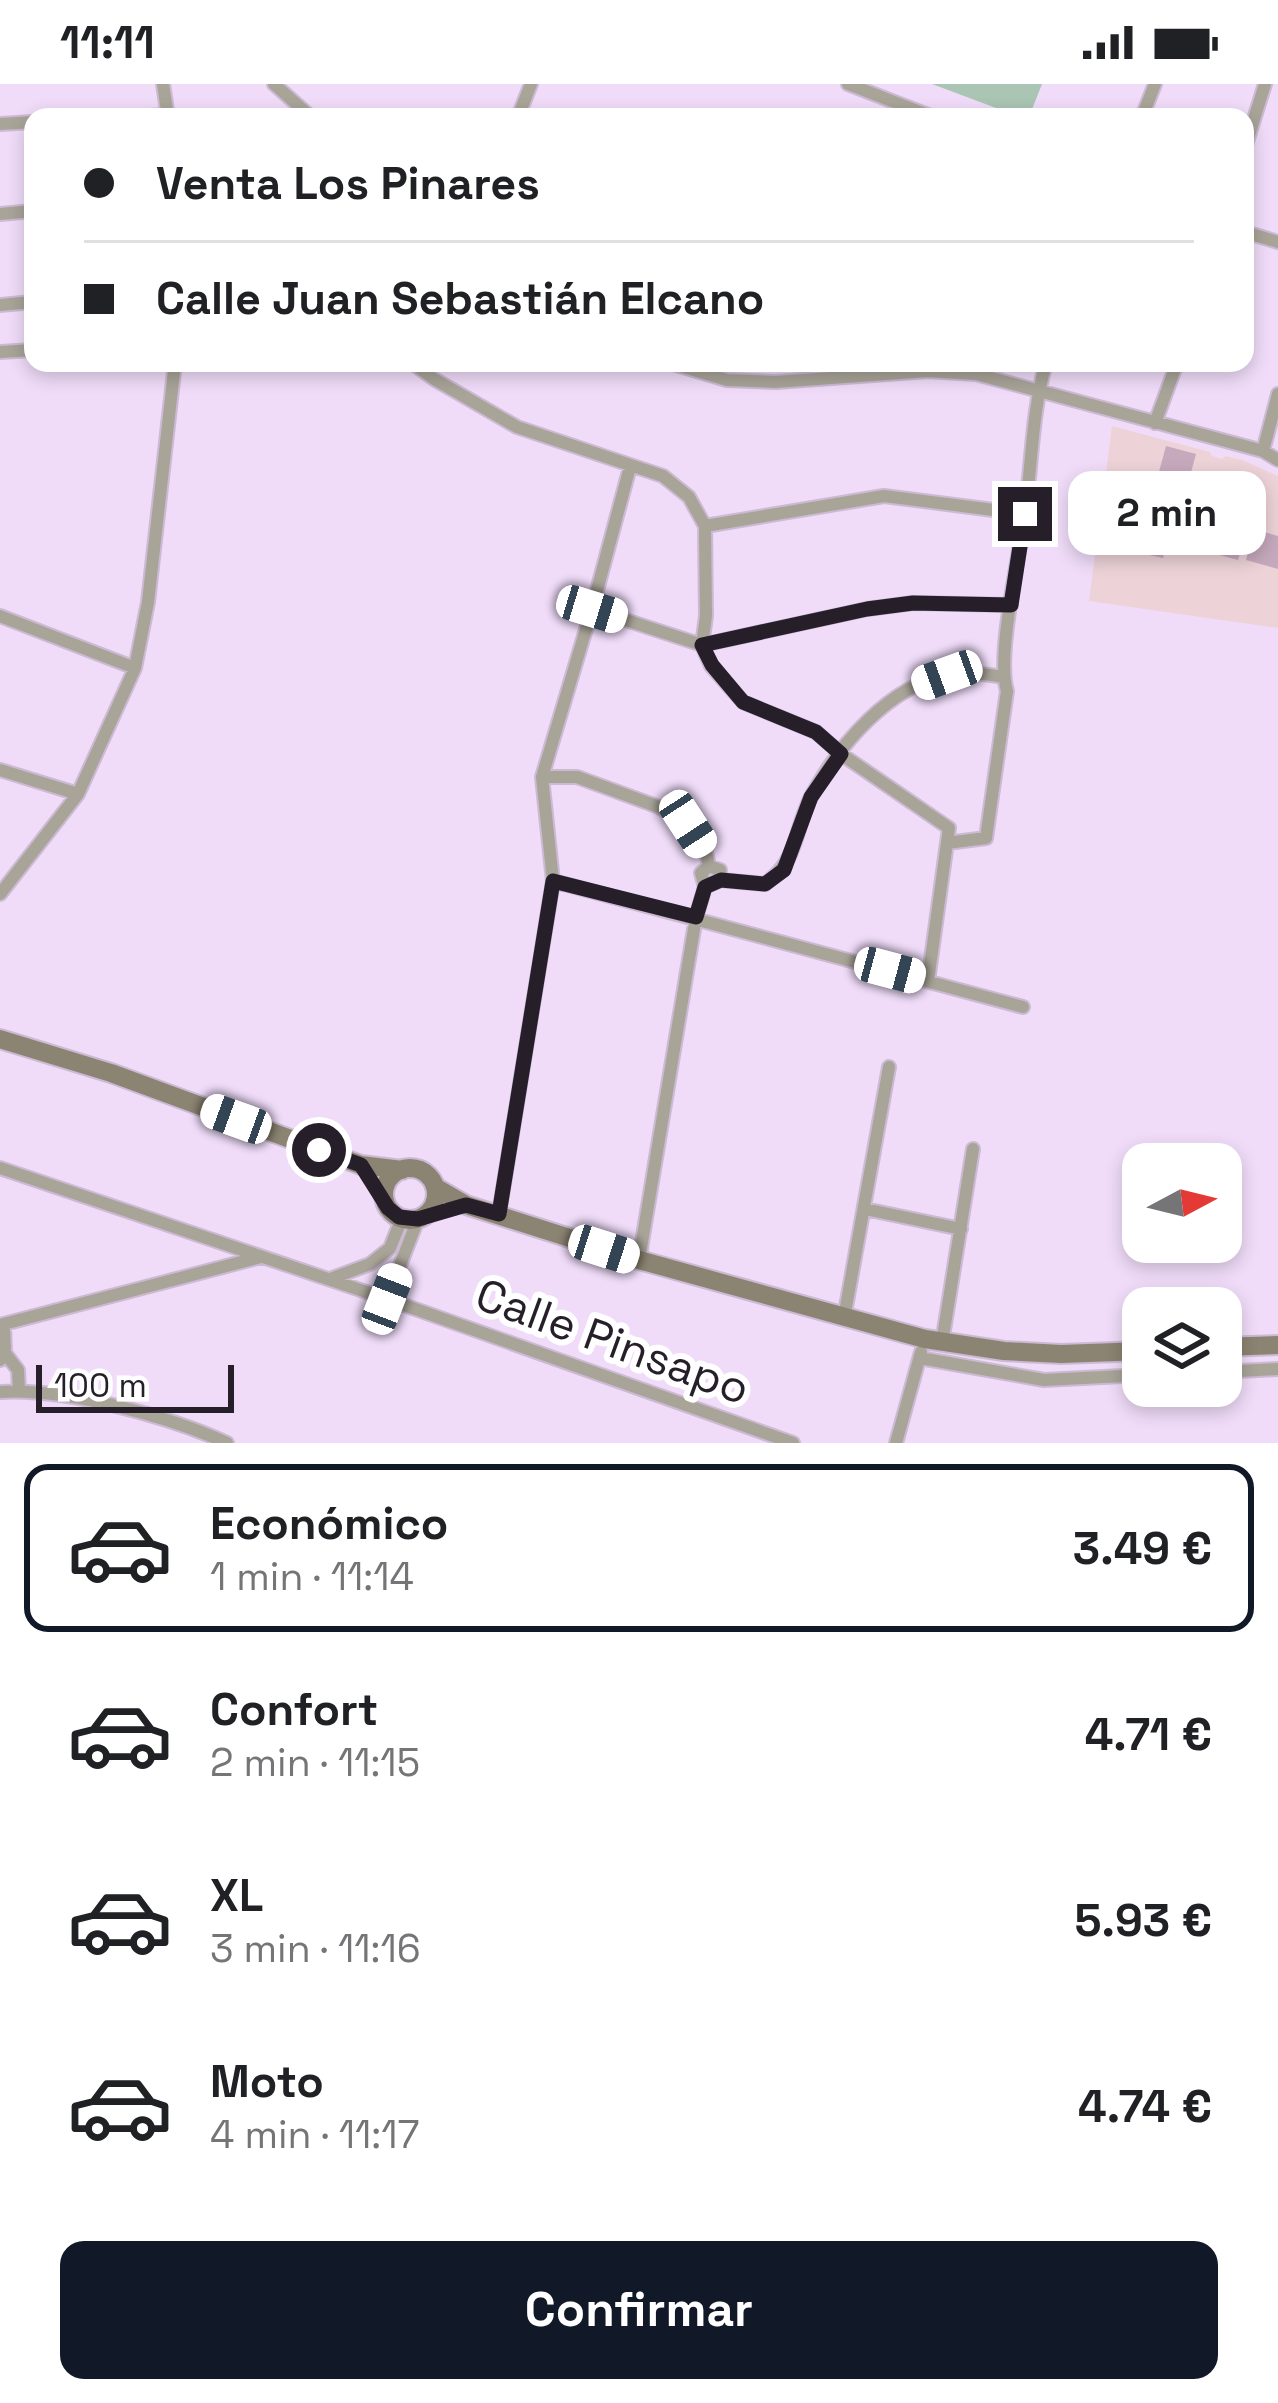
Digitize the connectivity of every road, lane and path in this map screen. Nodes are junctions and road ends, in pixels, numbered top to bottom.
1 (274, 84) edge
2 (848, 84) edge
3 (1265, 84) edge
4 (301, 108) edge
5 (910, 108) edge
6 (1254, 119) edge
7 (175, 372) edge
8 (424, 372) edge
9 (700, 372) edge
10 (914, 372) edge
11 (944, 372) edge
12 (1044, 372) edge
13 (1174, 372) edge
14 (1039, 392) junction
15 (1278, 394) edge
16 (1155, 423) junction
17 (1263, 451) junction
18 (1278, 460) edge
19 (630, 466) junction
20 (1025, 514) junction
21 (705, 526) junction
22 (1011, 605) junction
23 (592, 609) junction
24 (0, 616) edge
25 (702, 645) junction
26 (135, 668) junction
27 (1003, 677) junction
28 (841, 754) junction
29 (0, 770) edge
30 (542, 777) junction
31 (78, 794) junction
32 (947, 843) junction
33 (709, 866) junction
34 (721, 880) junction
35 (553, 881) junction
36 (705, 887) junction
37 (0, 894) edge
38 (696, 917) junction
39 (928, 981) junction
40 (1022, 1007) dead end
41 (0, 1026) edge
42 (0, 1039) edge
43 (890, 1067) dead end
44 (111, 1073) junction
45 (973, 1149) dead end
46 (361, 1165) junction
47 (0, 1168) edge
48 (402, 1170) junction
49 (435, 1187) junction
50 (385, 1199) junction
51 (466, 1205) junction
52 (865, 1209) junction
53 (499, 1214) junction
54 (415, 1217) junction
55 (962, 1229) junction
56 (262, 1257) junction
57 (640, 1260) junction
58 (328, 1280) junction
59 (387, 1299) junction
60 (844, 1318) junction
61 (2, 1325) edge
62 (1278, 1345) edge
63 (929, 1346) junction
64 (1242, 1346) edge
65 (1122, 1352) edge
66 (3, 1356) edge
67 (1278, 1369) edge
68 (1242, 1371) edge
69 (1122, 1377) edge
70 (19, 1391) junction
71 (0, 1392) edge
72 (227, 1443) edge
73 (794, 1443) edge
74 (896, 1443) edge

1 - 4 street
2 - 5 street
3 - 6 street
7 - 26 street
8 - 19 street
9 - 10 street
11 - 14 street
12 - 14 street
13 - 16 street
14 - 16 street
14 - 20 street
15 - 17 street
16 - 17 street
17 - 18 street
19 - 21 street
19 - 23 street
20 - 21 street
20 - 22 street
21 - 25 street
22 - 25 street
22 - 27 street
23 - 25 street
23 - 30 street
24 - 26 street
25 - 28 street
26 - 31 street
27 - 28 street
27 - 32 street
28 - 32 street
28 - 34 street
29 - 31 street
30 - 33 street
30 - 35 street
31 - 37 street
32 - 39 street
33 - 34 street
33 - 36 street
34 - 36 street
35 - 38 street
35 - 53 street
36 - 38 street
38 - 39 street
38 - 57 street
39 - 40 street
41 - 44 street
42 - 44 street
43 - 52 street
44 - 46 street
45 - 55 street
46 - 48 street
46 - 50 street
47 - 56 street, Calle Pinsapo
48 - 49 street
48 - 50 street
49 - 51 street
49 - 54 street
50 - 54 street
51 - 53 street
51 - 54 street
52 - 55 street
52 - 60 street
53 - 57 street
54 - 58 street
54 - 59 street
55 - 63 street
56 - 58 street, Calle Pinsapo
56 - 61 street
57 - 60 street
58 - 59 street, Calle Pinsapo
59 - 73 street, Calle Pinsapo
60 - 63 street
61 - 66 street
62 - 64 street
63 - 65 street
63 - 69 street
63 - 74 street
66 - 70 street
67 - 68 street
70 - 71 street
70 - 72 street

